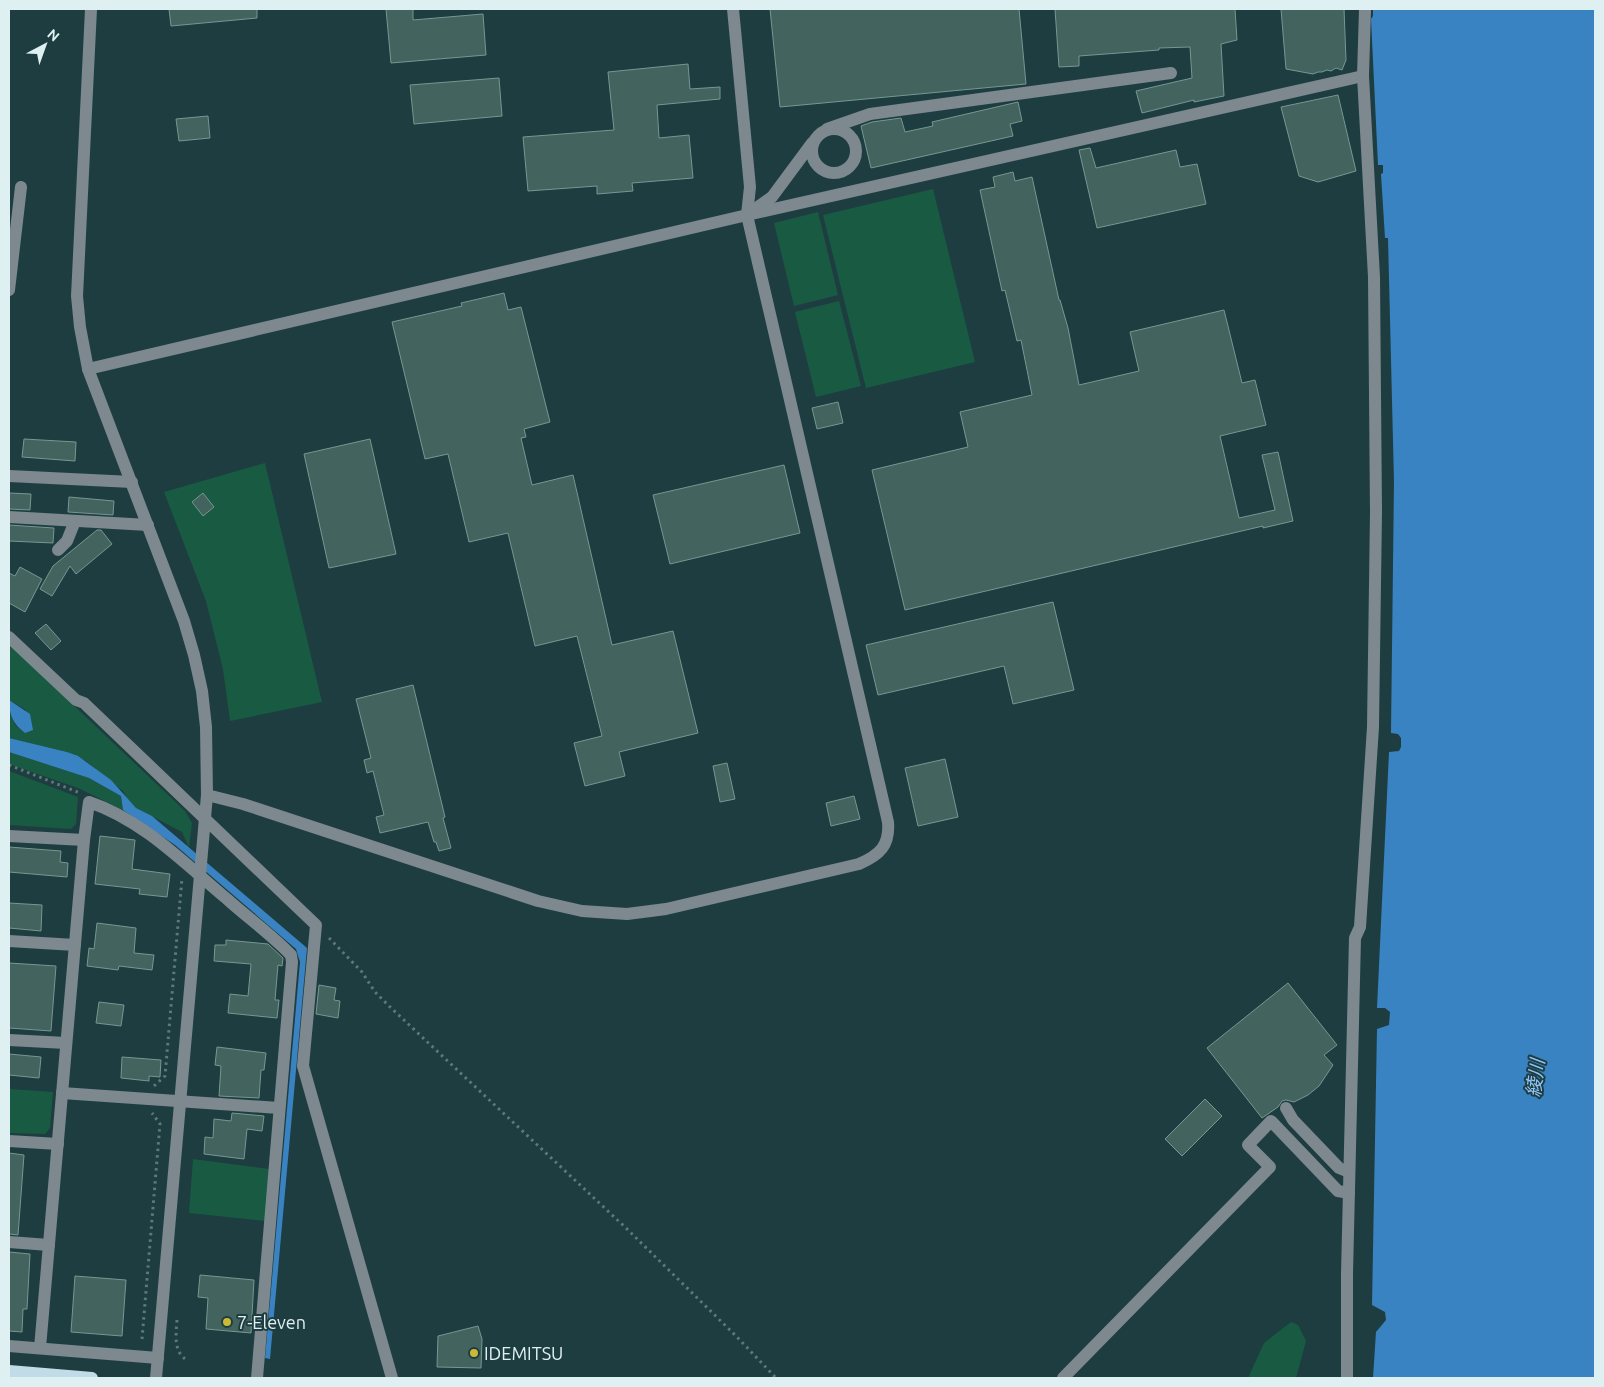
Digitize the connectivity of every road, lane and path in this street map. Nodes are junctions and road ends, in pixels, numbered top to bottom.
1 (91, 9) edge
2 (733, 9) edge
3 (1365, 9) edge
4 (1171, 73) dead end
5 (1363, 76) junction
6 (827, 130) junction
7 (812, 143) junction
8 (21, 187) dead end
9 (747, 215) junction
10 (9, 290) edge
11 (88, 369) junction
12 (9, 476) edge
13 (132, 482) junction
14 (9, 517) edge
15 (75, 521) junction
16 (148, 525) junction
17 (58, 550) dead end
18 (9, 637) edge
19 (9, 765) edge
20 (80, 792) junction
21 (207, 796) junction
22 (84, 801) junction
23 (204, 818) junction
24 (9, 836) edge
25 (84, 840) junction
26 (199, 874) junction
27 (316, 924) junction
28 (9, 941) edge
29 (75, 945) junction
30 (9, 1040) edge
31 (66, 1043) junction
32 (62, 1093) junction
33 (180, 1100) junction
34 (279, 1108) junction
35 (1286, 1108) dead end
36 (9, 1141) edge
37 (58, 1144) junction
38 (1349, 1172) junction
39 (1349, 1193) junction
40 (9, 1242) edge
41 (50, 1244) junction
42 (175, 1342) dead end
43 (9, 1346) edge
44 (40, 1348) junction
45 (158, 1358) junction
46 (188, 1361) dead end
47 (9, 1372) edge
48 (92, 1378) edge
49 (156, 1378) edge
50 (257, 1378) edge
51 (392, 1378) edge
52 (776, 1378) edge
53 (1063, 1378) edge
54 (1347, 1378) edge

1 - 11 street
2 - 9 street
3 - 5 street
4 - 6 street
5 - 9 street
5 - 38 street
6 - 7 street
6 - 7 street
7 - 9 street
8 - 10 street
9 - 11 street
9 - 21 street
11 - 13 street
12 - 13 street
13 - 16 street
14 - 15 street
15 - 16 street
15 - 17 street
16 - 21 street
18 - 23 street
19 - 20 path
20 - 22 path
20 - 22 path
21 - 23 street
22 - 25 street
22 - 26 street
23 - 26 street
23 - 27 street
24 - 25 street
25 - 29 street
26 - 33 street
26 - 34 street
27 - 51 street
27 - 52 path
28 - 29 street
29 - 31 street
30 - 31 street
31 - 32 street
32 - 33 street
32 - 37 street
33 - 34 street
33 - 45 street
34 - 50 street
35 - 38 street
36 - 37 street
37 - 41 street
38 - 39 street
39 - 53 street
39 - 54 street
40 - 41 street
41 - 44 street
42 - 46 path
43 - 44 street
44 - 45 street
45 - 49 street
47 - 48 main road

